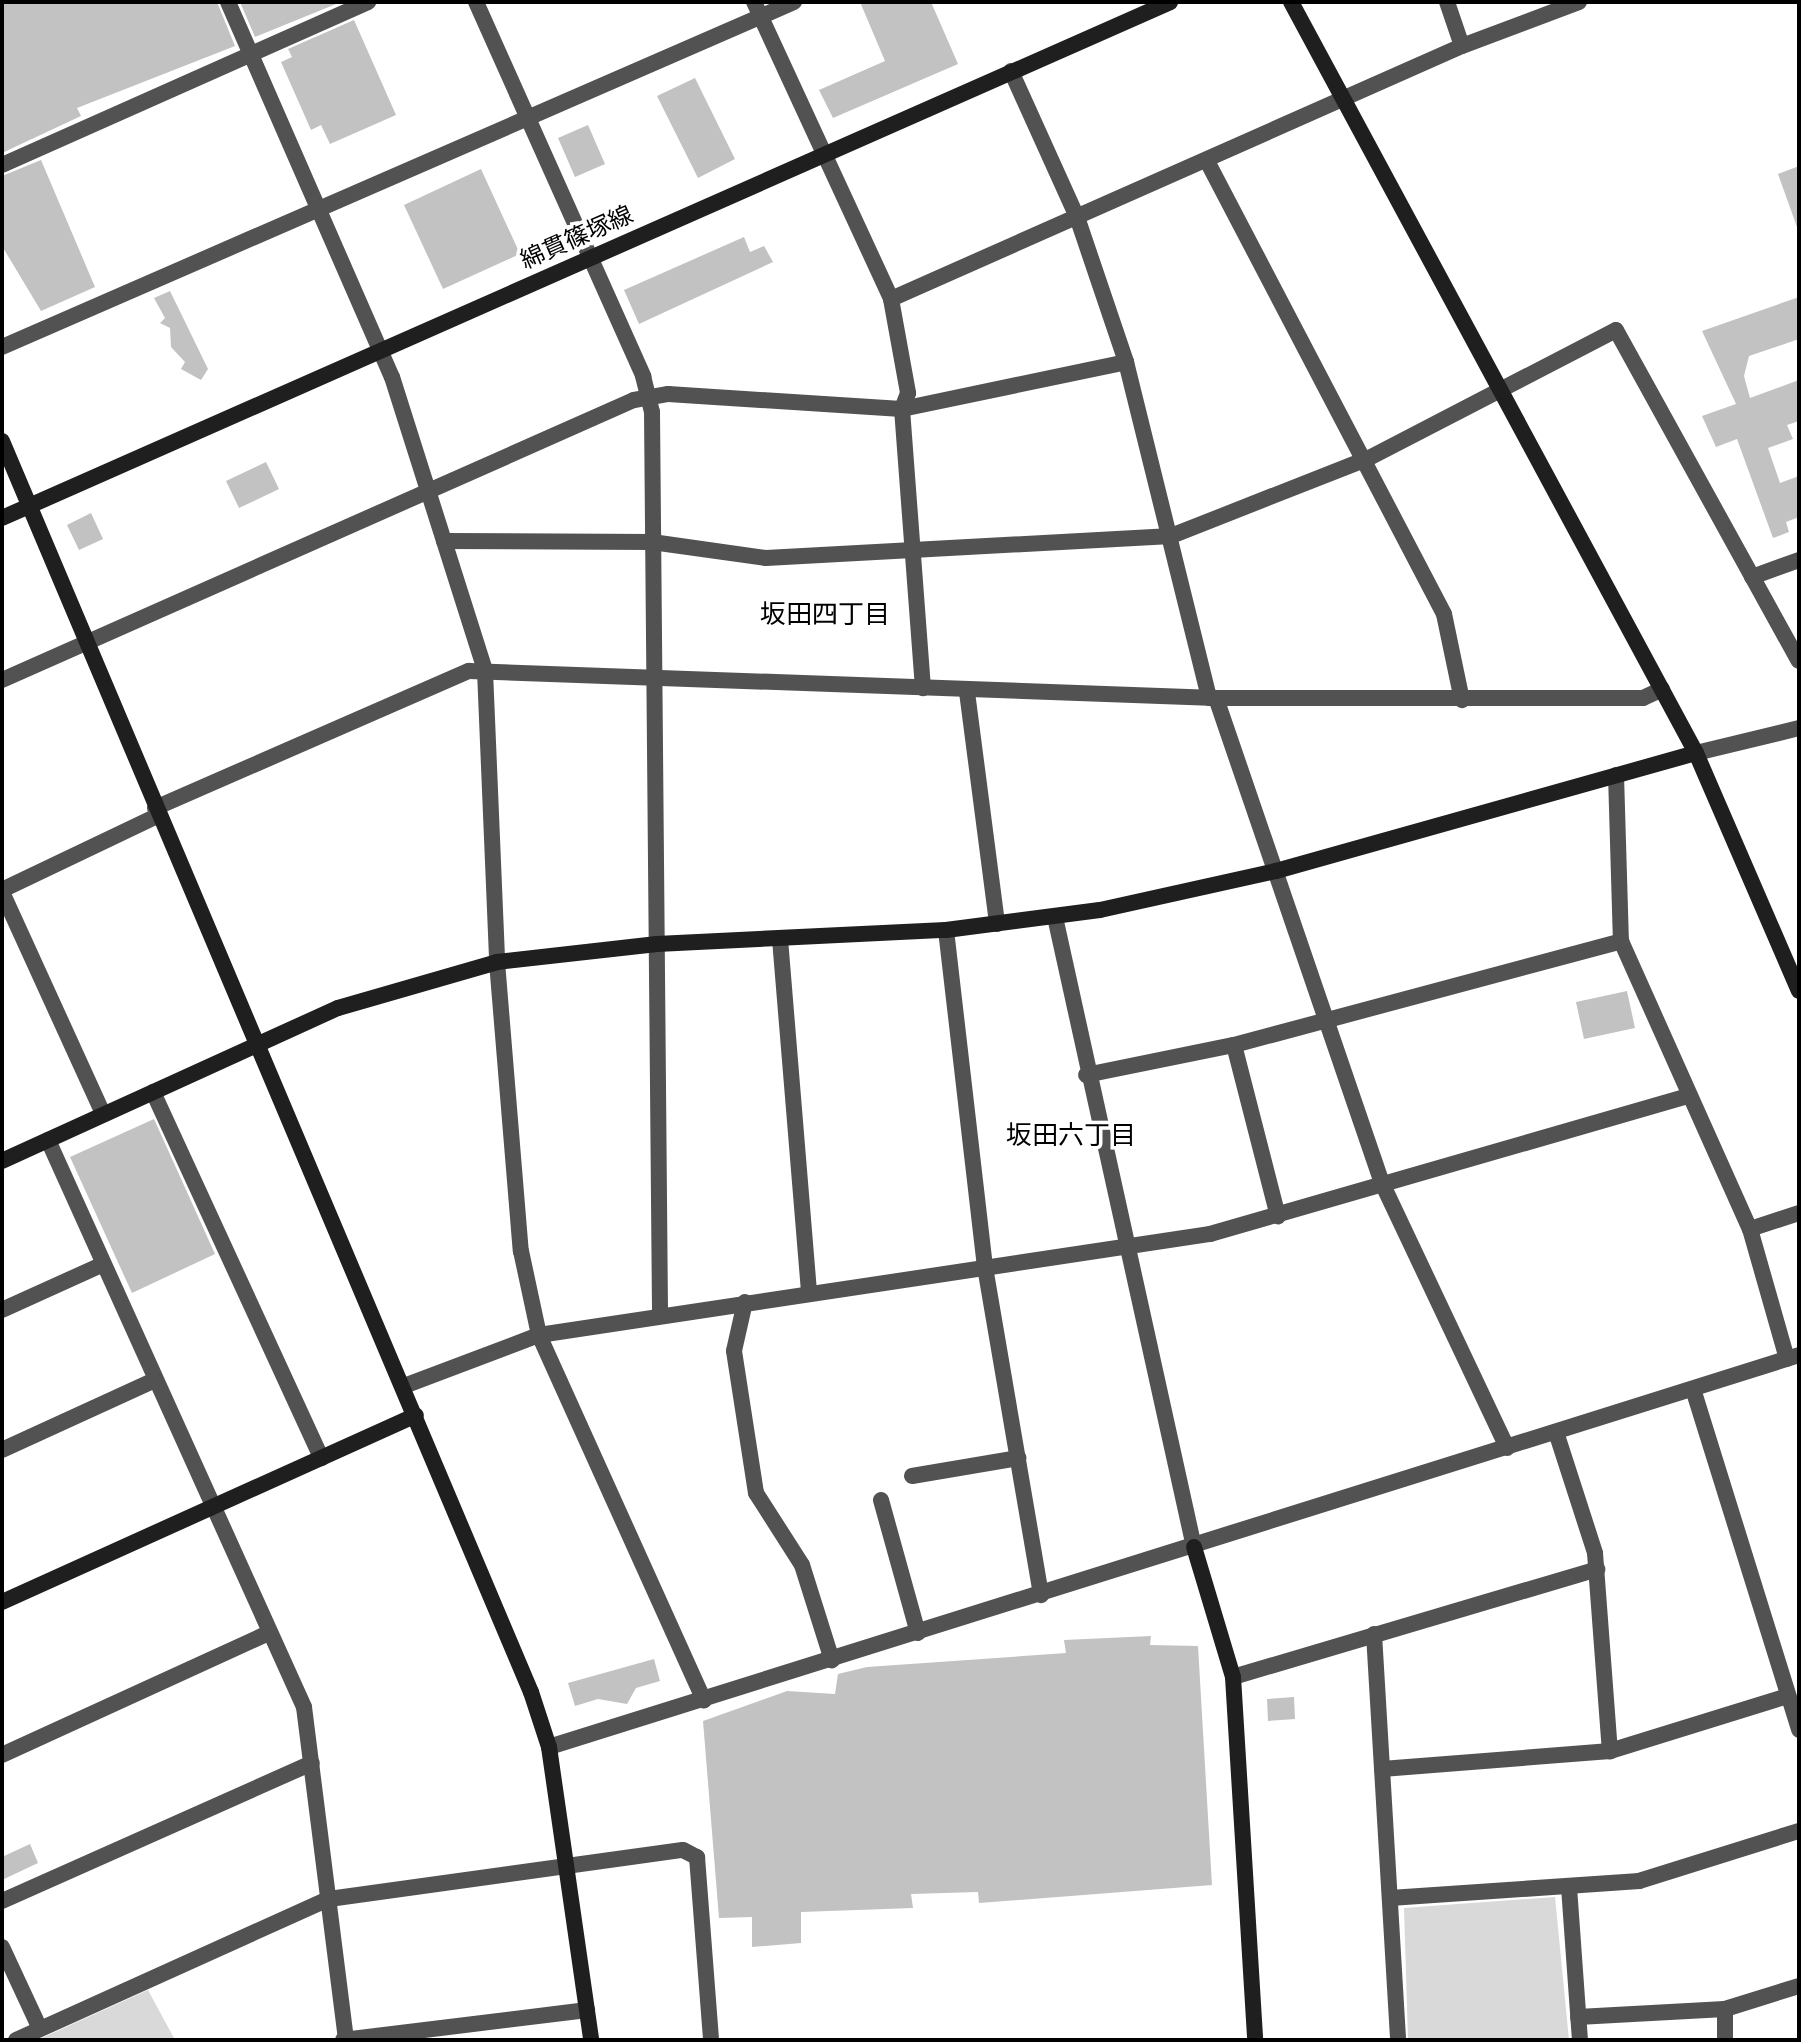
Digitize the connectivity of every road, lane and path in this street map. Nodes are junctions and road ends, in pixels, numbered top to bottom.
1 (228, 2) edge
2 (368, 2) edge
3 (476, 2) edge
4 (794, 2) edge
5 (1170, 2) edge
6 (1291, 2) edge
7 (1447, 2) edge
8 (1579, 2) edge
9 (757, 9) edge
10 (1462, 46) junction
11 (250, 54) junction
12 (1011, 71) junction
13 (1345, 102) junction
14 (526, 120) junction
15 (826, 154) junction
16 (1207, 161) junction
17 (2, 165) edge
18 (317, 212) junction
19 (1077, 217) junction
20 (592, 257) junction
21 (891, 299) junction
22 (2, 347) edge
23 (381, 350) junction
24 (1126, 362) junction
25 (1500, 392) junction
26 (650, 396) junction
27 (902, 409) junction
28 (2, 441) edge
29 (1369, 458) junction
30 (426, 494) junction
31 (28, 506) junction
32 (2, 518) edge
33 (1171, 536) junction
34 (444, 541) junction
35 (652, 542) junction
36 (912, 547) junction
37 (1799, 560) edge
38 (1752, 577) junction
39 (85, 644) junction
40 (1799, 661) edge
41 (485, 671) junction
42 (655, 676) junction
43 (2, 680) edge
44 (923, 688) junction
45 (1662, 689) junction
46 (967, 692) junction
47 (1213, 698) junction
48 (1462, 700) junction
49 (1799, 728) edge
50 (1696, 753) junction
51 (1616, 775) junction
52 (157, 811) junction
53 (1276, 871) junction
54 (2, 891) edge
55 (1055, 917) junction
56 (997, 924) junction
57 (946, 930) junction
58 (780, 939) junction
59 (1621, 941) junction
60 (657, 944) junction
61 (497, 962) junction
62 (1799, 991) edge
63 (1326, 1022) junction
64 (259, 1044) junction
65 (1234, 1045) junction
66 (1086, 1075) junction
67 (153, 1092) junction
68 (1687, 1096) junction
69 (103, 1114) junction
70 (48, 1140) junction
71 (2, 1161) edge
72 (1382, 1183) junction
73 (1799, 1213) edge
74 (1278, 1216) junction
75 (1750, 1229) junction
76 (1126, 1250) junction
77 (101, 1265) junction
78 (985, 1267) junction
79 (809, 1293) junction
80 (745, 1302) junction
81 (2, 1310) edge
82 (660, 1314) junction
83 (539, 1335) junction
84 (1793, 1357) edge
85 (153, 1381) junction
86 (404, 1386) junction
87 (1693, 1389) junction
88 (416, 1415) junction
89 (1556, 1432) junction
90 (1507, 1448) junction
91 (2, 1450) edge
92 (321, 1458) junction
93 (1018, 1458) junction
94 (912, 1476) dead end
95 (881, 1500) dead end
96 (212, 1506) junction
97 (1194, 1547) junction
98 (1597, 1569) junction
99 (1041, 1595) junction
100 (2, 1602) edge
101 (269, 1633) junction
102 (918, 1633) junction
103 (1374, 1634) junction
104 (832, 1660) junction
105 (1233, 1677) junction
106 (1788, 1696) junction
107 (704, 1701) junction
108 (1799, 1730) edge
109 (549, 1747) junction
110 (1610, 1751) junction
111 (2, 1755) edge
112 (312, 1763) junction
113 (1382, 1769) junction
114 (1799, 1831) edge
115 (569, 1868) junction
116 (1569, 1887) junction
117 (1390, 1898) junction
118 (329, 1899) junction
119 (2, 1901) edge
120 (2, 1947) edge
121 (1799, 1986) edge
122 (1725, 2009) junction
123 (587, 2010) junction
124 (1578, 2017) junction
125 (40, 2029) junction
126 (345, 2039) edge
127 (16, 2040) edge
128 (591, 2040) edge
129 (711, 2040) edge
130 (1255, 2040) edge
131 (1398, 2040) edge
132 (1580, 2040) edge
133 (1725, 2040) edge

1 - 11 street
2 - 11 street
3 - 14 street
4 - 9 street
5 - 12 street, 綿貫篠塚線
6 - 13 street
7 - 10 street
8 - 10 street
9 - 14 street
9 - 15 street
10 - 13 street
11 - 17 street
11 - 18 street
12 - 15 street, 綿貫篠塚線
12 - 19 street
13 - 16 street
13 - 25 street
14 - 18 street
14 - 20 street
15 - 20 street, 綿貫篠塚線
15 - 21 street
16 - 19 street
16 - 29 street
18 - 22 street
18 - 23 street
19 - 21 street
19 - 24 street
20 - 23 street, 綿貫篠塚線
20 - 26 street
21 - 27 street
23 - 30 street
23 - 31 street, 綿貫篠塚線
24 - 27 street
24 - 33 street
25 - 29 street
25 - 38 street
25 - 45 street
26 - 27 street
26 - 30 street
26 - 35 street
27 - 36 street
28 - 31 street
29 - 33 street
29 - 48 street
30 - 34 street
30 - 39 street
31 - 32 street, 綿貫篠塚線
31 - 39 street
33 - 36 street
33 - 47 street
34 - 35 street
34 - 41 street
35 - 36 street
35 - 42 street
36 - 44 street
37 - 38 street
38 - 40 street
39 - 43 street
39 - 52 street
41 - 42 street
41 - 52 street
41 - 61 street
42 - 44 street
42 - 60 street
44 - 46 street
45 - 48 street
45 - 50 street
46 - 47 street
46 - 56 street
47 - 48 street
47 - 53 street
49 - 50 street
50 - 51 street
50 - 62 street
51 - 53 street
51 - 59 street
52 - 54 street
52 - 64 street
53 - 55 street
53 - 63 street
54 - 69 street
55 - 56 street
55 - 66 street
56 - 57 street
57 - 58 street
57 - 78 street
58 - 60 street
58 - 79 street
59 - 63 street
59 - 68 street
60 - 61 street
60 - 82 street
61 - 64 street
61 - 83 street
63 - 65 street
63 - 72 street
64 - 67 street
64 - 86 street
65 - 66 street
65 - 74 street
66 - 76 street
67 - 69 street
67 - 92 street
68 - 72 street
68 - 75 street
69 - 70 street
70 - 71 street
70 - 77 street
72 - 74 street
72 - 90 street
73 - 75 street
74 - 76 street
75 - 84 street
76 - 78 street
76 - 97 street
77 - 81 street
77 - 85 street
78 - 79 street
78 - 93 street
79 - 80 street
80 - 82 street
80 - 104 street
82 - 83 street
83 - 86 street
83 - 107 street
84 - 87 street
85 - 91 street
85 - 96 street
86 - 88 street
87 - 89 street
87 - 106 street
88 - 92 street
88 - 109 street
89 - 90 street
89 - 98 street
90 - 97 street
92 - 96 street
93 - 94 street
93 - 99 street
95 - 102 street
96 - 100 street
96 - 101 street
97 - 99 street
97 - 105 street
98 - 103 street
98 - 110 street
99 - 102 street
101 - 111 street
101 - 112 street
102 - 104 street
103 - 105 street
103 - 113 street
104 - 107 street
105 - 130 street
106 - 108 street
106 - 110 street
107 - 109 street
109 - 115 street
110 - 113 street
112 - 118 street
112 - 119 street
113 - 117 street
114 - 116 street
115 - 118 street
115 - 123 street
115 - 129 street
116 - 117 street
116 - 124 street
117 - 131 street
118 - 125 street
118 - 126 street
120 - 125 street
121 - 122 street
122 - 124 street
122 - 133 street
123 - 126 street
123 - 128 street
124 - 132 street
125 - 127 street

